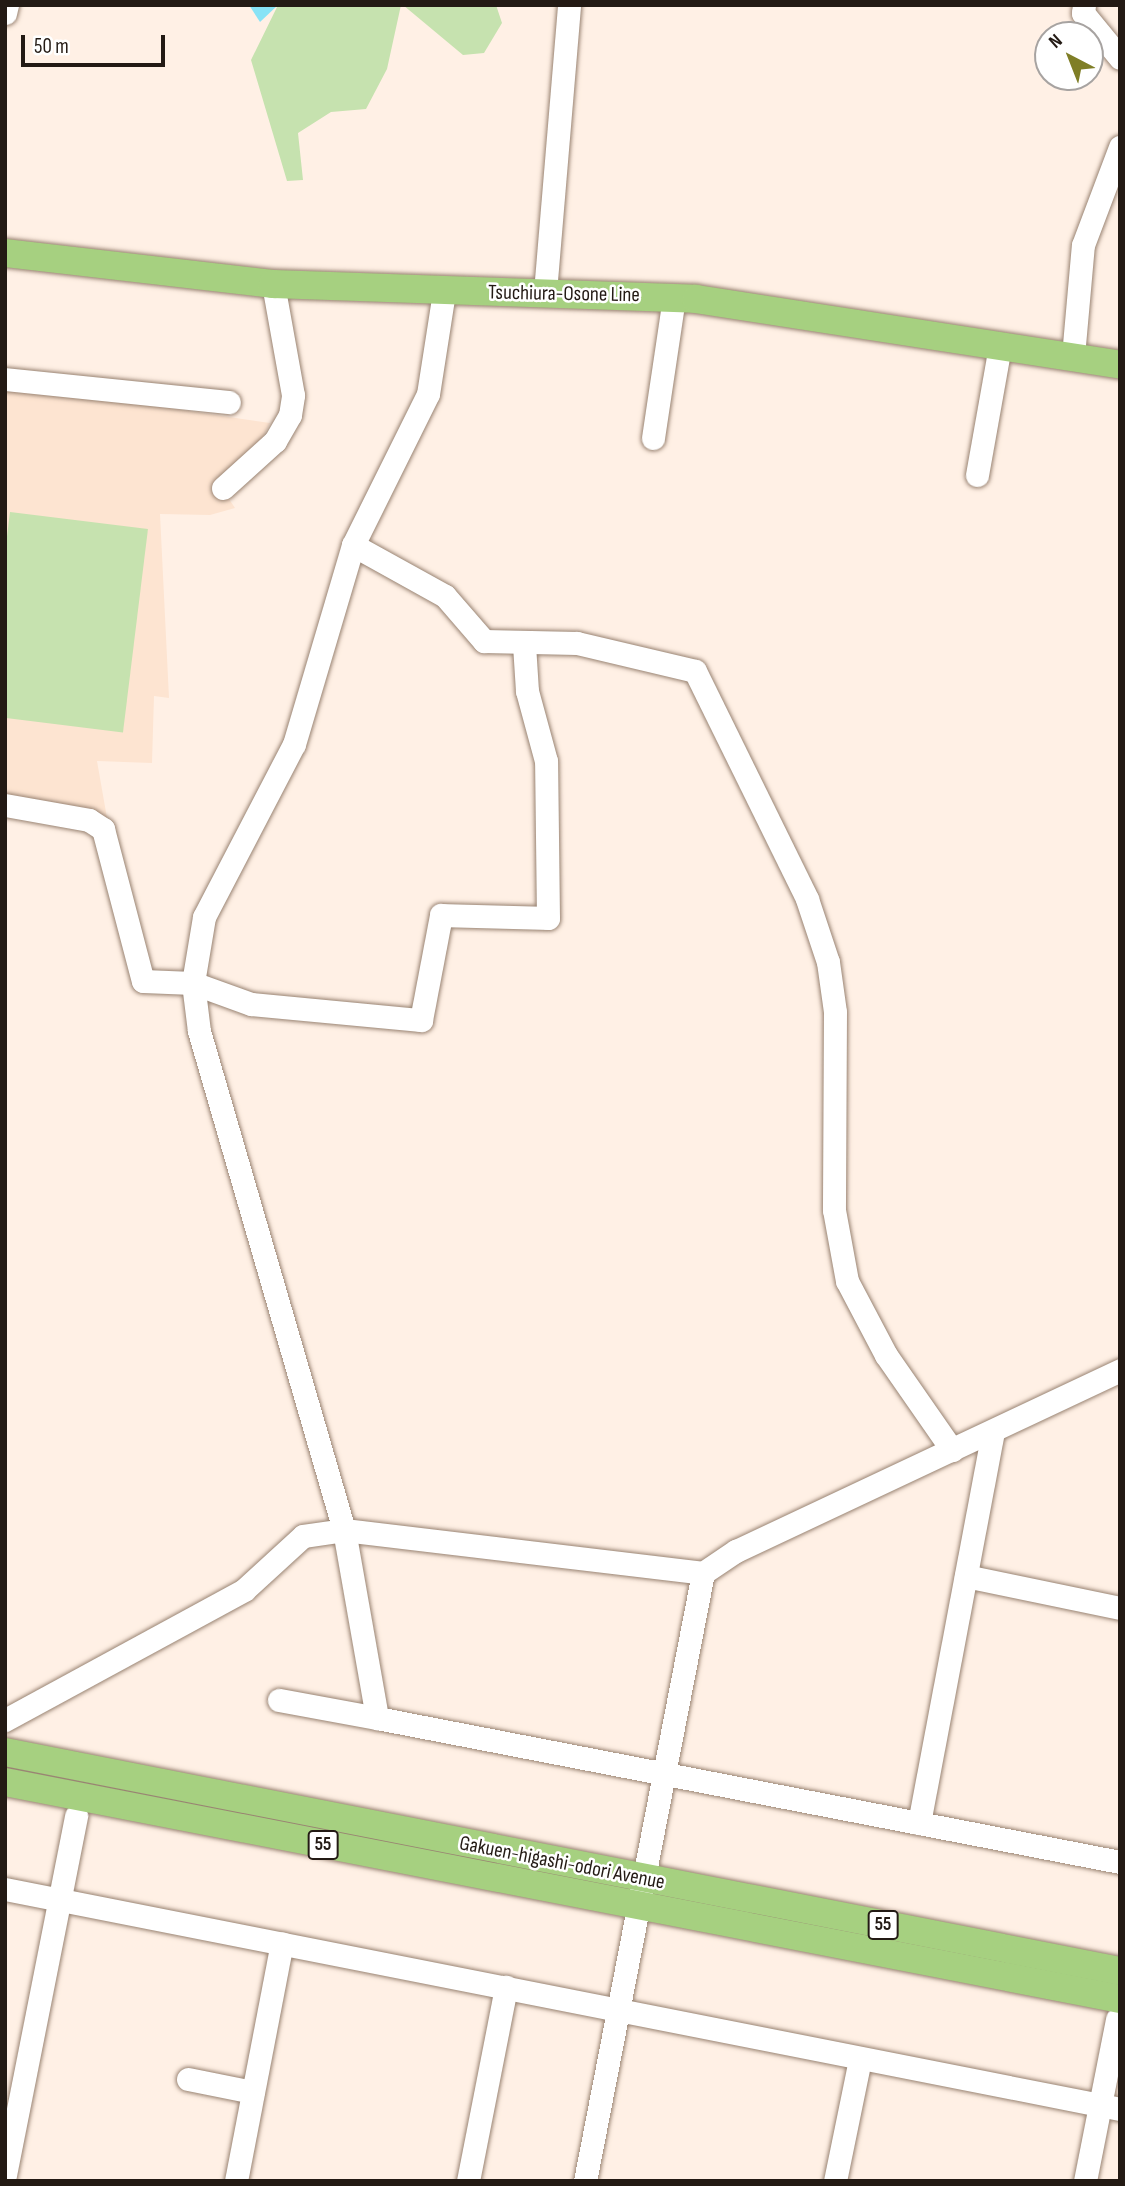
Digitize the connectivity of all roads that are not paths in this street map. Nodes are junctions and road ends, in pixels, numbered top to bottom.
1 (7, 5) edge
2 (569, 5) edge
3 (1084, 5) edge
4 (5, 13) edge
5 (1120, 58) edge
6 (1120, 147) edge
7 (5, 253) edge
8 (273, 284) junction
9 (444, 292) junction
10 (545, 292) junction
11 (674, 297) junction
12 (1000, 346) junction
13 (1073, 356) junction
14 (1120, 365) edge
15 (5, 379) edge
16 (229, 402) dead end
17 (653, 438) dead end
18 (977, 475) dead end
19 (223, 488) dead end
20 (353, 545) junction
21 (524, 645) junction
22 (5, 805) edge
23 (193, 983) junction
24 (1120, 1370) edge
25 (993, 1432) junction
26 (952, 1450) junction
27 (344, 1530) junction
28 (703, 1573) junction
29 (966, 1576) junction
30 (1120, 1608) edge
31 (279, 1700) dead end
32 (377, 1718) junction
33 (5, 1720) edge
34 (5, 1752) edge
35 (666, 1773) junction
36 (5, 1782) edge
37 (76, 1816) dead end
38 (919, 1823) junction
39 (1120, 1862) edge
40 (5, 1889) edge
41 (645, 1893) junction
42 (59, 1899) junction
43 (282, 1943) junction
44 (1120, 1971) edge
45 (506, 1987) junction
46 (1119, 2009) edge
47 (620, 2010) junction
48 (860, 2059) junction
49 (188, 2078) dead end
50 (253, 2092) junction
51 (1110, 2107) edge
52 (5, 2175) edge
53 (236, 2181) edge
54 (468, 2181) edge
55 (585, 2181) edge
56 (835, 2181) edge
57 (1085, 2181) edge

1 - 4 street
2 - 10 street
3 - 5 street
6 - 13 street
7 - 8 main road, Tsuchiura-Osone Line
8 - 9 main road, Tsuchiura-Osone Line
8 - 19 street
9 - 10 main road, Tsuchiura-Osone Line
9 - 20 street
10 - 11 main road, Tsuchiura-Osone Line
11 - 12 main road, Tsuchiura-Osone Line
11 - 17 street
12 - 13 main road, Tsuchiura-Osone Line
12 - 18 street
13 - 14 main road, Tsuchiura-Osone Line
15 - 16 street
20 - 21 street
20 - 23 street
21 - 23 street
21 - 26 street
22 - 23 street
23 - 27 street
24 - 25 street
25 - 26 street
25 - 29 street
26 - 28 street
27 - 28 street
27 - 32 street
27 - 33 street
28 - 35 street
29 - 30 street
29 - 38 street
31 - 32 street
32 - 35 street
34 - 41 main road, Gakuen-higashi-odori Avenue / 55
35 - 38 street
35 - 41 street
36 - 41 main road, Gakuen-higashi-odori Avenue / 55
37 - 42 street
38 - 39 street
40 - 42 street
41 - 44 main road, Gakuen-higashi-odori Avenue / 55
41 - 46 main road, Gakuen-higashi-odori Avenue / 55
41 - 47 street
42 - 43 street
42 - 52 street
43 - 45 street
43 - 50 street
45 - 47 street
45 - 54 street
46 - 51 street
47 - 48 street
47 - 55 street
48 - 51 street
48 - 56 street
49 - 50 street
50 - 53 street
51 - 57 street

